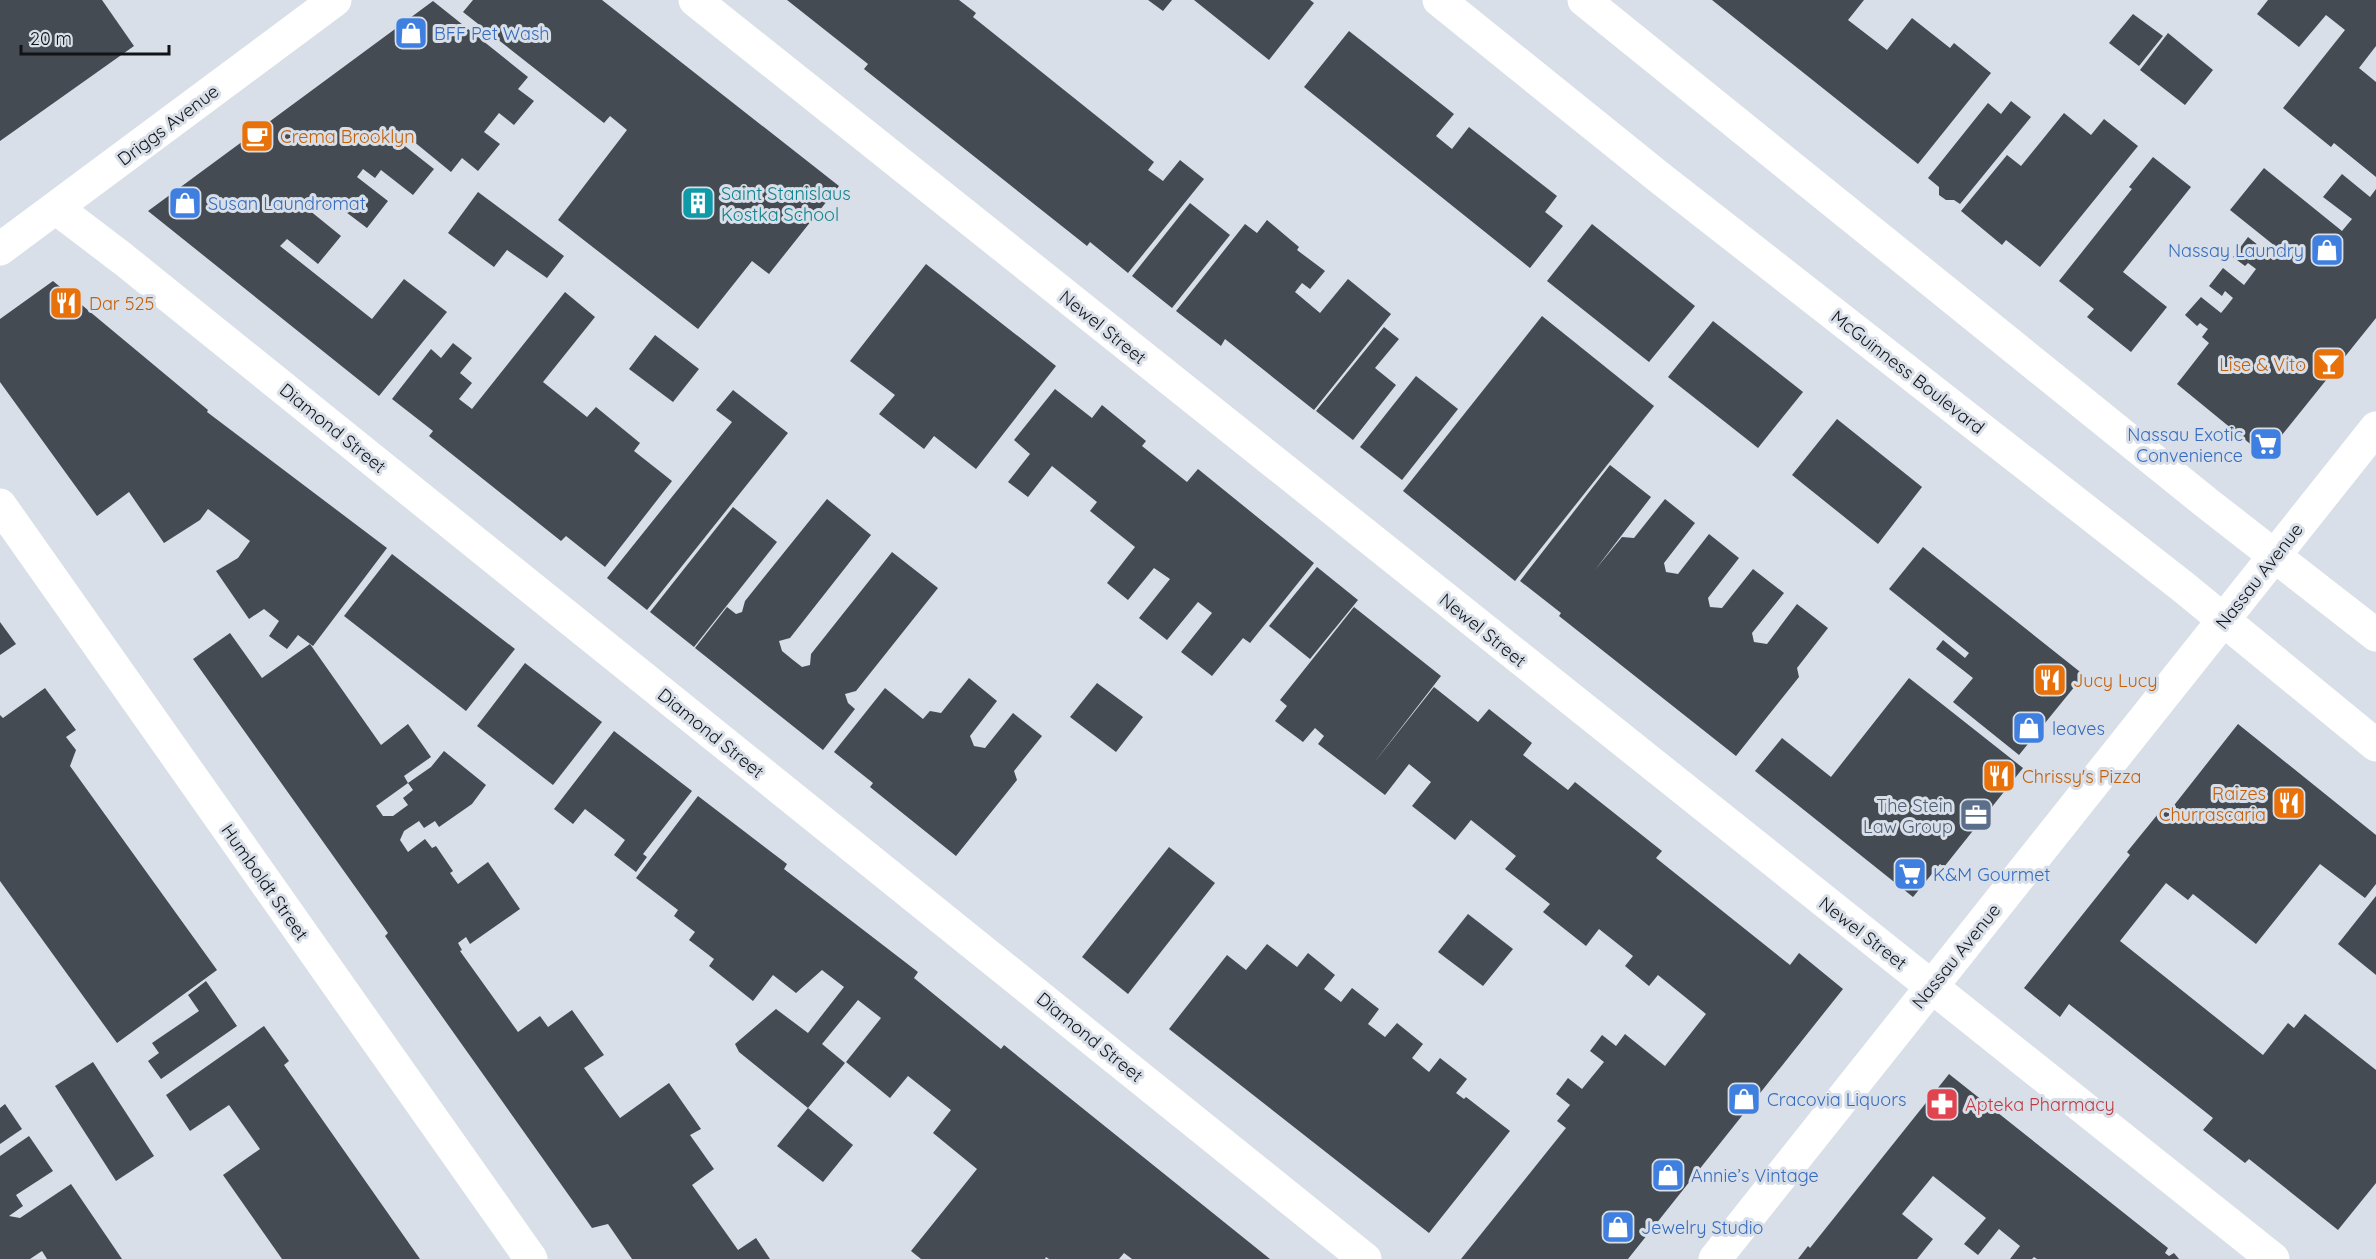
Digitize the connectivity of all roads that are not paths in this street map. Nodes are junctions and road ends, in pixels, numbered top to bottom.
1 (335, 0) edge
2 (695, 0) edge
3 (1440, 0) edge
4 (1584, 0) edge
5 (56, 208) junction
6 (0, 249) edge
7 (2376, 428) edge
8 (0, 505) edge
9 (2274, 556) junction
10 (2223, 621) junction
11 (2376, 634) edge
12 (2376, 745) edge
13 (1932, 987) junction
14 (531, 1259) edge
15 (1365, 1259) edge
16 (1715, 1259) edge
17 (2273, 1259) edge

1 - 5 street, Driggs Avenue
2 - 13 street, Newel Street
3 - 10 street, McGuinness Boulevard
4 - 9 street
5 - 6 street, Driggs Avenue
5 - 15 street, Diamond Street
7 - 9 street, Nassau Avenue
8 - 14 street, Humboldt Street
9 - 10 street, Nassau Avenue
9 - 11 street
10 - 12 street, McGuinness Boulevard
10 - 13 street, Nassau Avenue
13 - 16 street, Nassau Avenue
13 - 17 street, Newel Street

